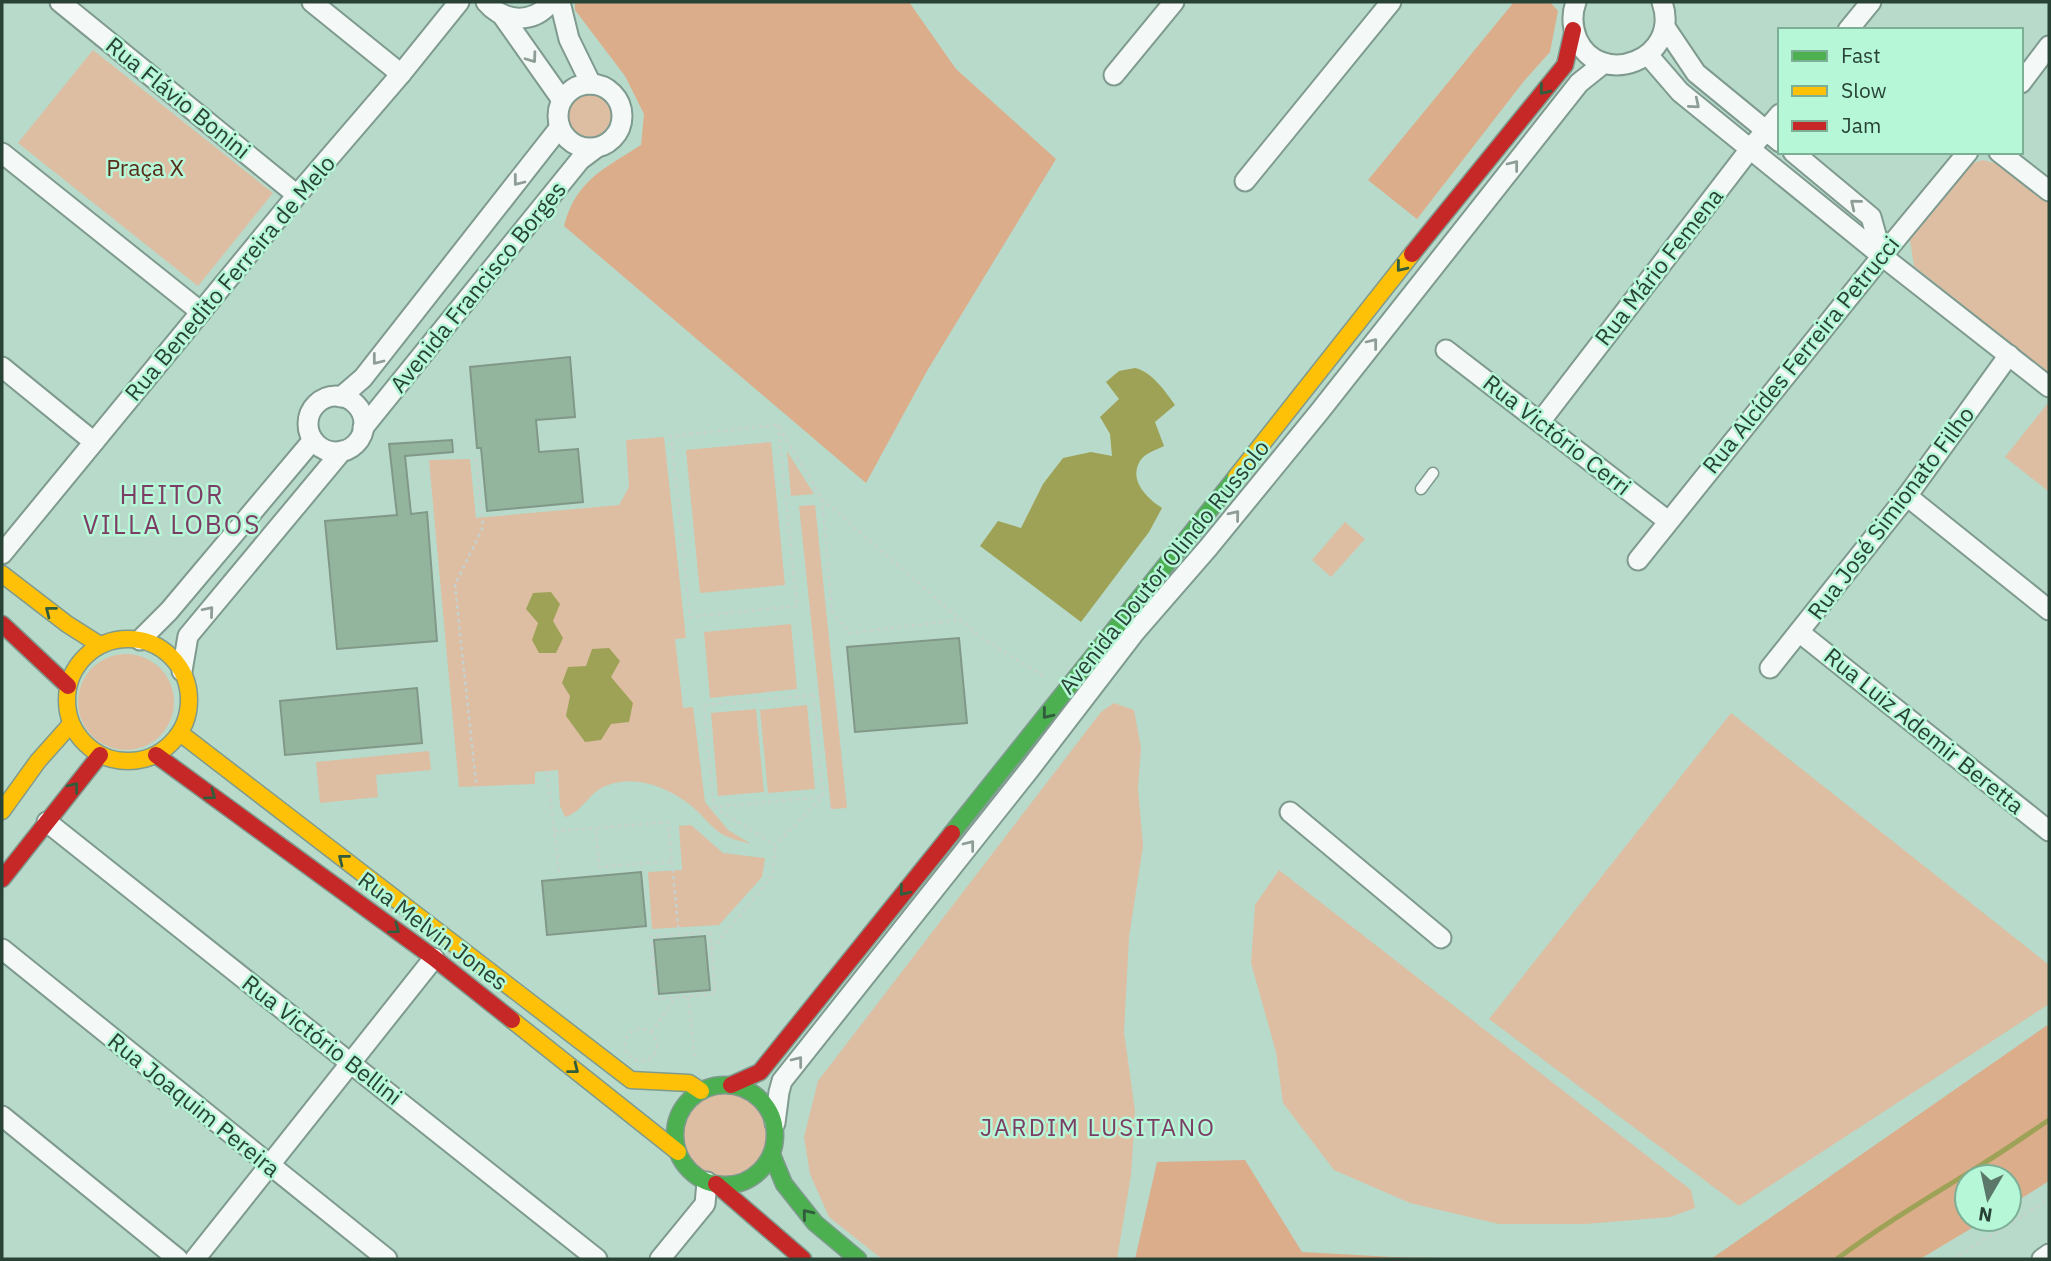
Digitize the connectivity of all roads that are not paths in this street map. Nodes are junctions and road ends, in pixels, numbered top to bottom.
1 (60, 2) edge
2 (312, 2) edge
3 (459, 2) edge
4 (486, 2) edge
5 (551, 2) edge
6 (560, 2) edge
7 (1174, 2) edge
8 (1391, 2) edge
9 (1662, 2) edge
10 (1871, 2) edge
11 (1573, 3) edge
12 (502, 15) junction
13 (1665, 27) junction
14 (1850, 28) edge
15 (1573, 30) junction
16 (2049, 46) edge
17 (1648, 55) junction
18 (1604, 63) junction
19 (401, 74) junction
20 (1114, 75) dead end
21 (2023, 80) edge
22 (591, 84) junction
23 (562, 100) junction
24 (560, 127) junction
25 (1773, 136) edge
26 (596, 148) junction
27 (1750, 149) junction
28 (2, 153) edge
29 (1795, 154) edge
30 (1966, 154) edge
31 (2002, 154) edge
32 (1245, 181) dead end
33 (2049, 191) edge
34 (297, 195) junction
35 (1882, 256) junction
36 (201, 312) junction
37 (1446, 349) dead end
38 (2009, 355) junction
39 (2, 366) edge
40 (2049, 387) edge
41 (1306, 390) junction
42 (341, 397) junction
43 (1326, 404) junction
44 (1540, 422) junction
45 (363, 428) junction
46 (313, 440) junction
47 (94, 442) junction
48 (342, 451) junction
49 (1433, 473) dead end
50 (1421, 489) dead end
51 (1907, 496) junction
52 (1668, 521) junction
53 (1191, 533) junction
54 (1208, 548) junction
55 (2, 554) edge
56 (1638, 560) dead end
57 (2, 574) edge
58 (2049, 610) edge
59 (2, 624) edge
60 (1799, 632) junction
61 (140, 640) junction
62 (100, 645) junction
63 (1770, 668) dead end
64 (182, 671) junction
65 (68, 686) junction
66 (71, 724) junction
67 (180, 733) junction
68 (100, 755) junction
69 (156, 755) junction
70 (2, 811) edge
71 (1290, 812) dead end
72 (47, 822) junction
73 (2049, 831) edge
74 (2, 879) edge
75 (1441, 938) dead end
76 (2, 949) edge
77 (434, 958) junction
78 (351, 1062) junction
79 (731, 1085) junction
80 (701, 1091) junction
81 (2, 1116) edge
82 (775, 1124) junction
83 (678, 1152) junction
84 (772, 1155) junction
85 (269, 1166) junction
86 (712, 1183) junction
87 (2049, 1255) edge
88 (178, 1259) edge
89 (195, 1259) edge
90 (387, 1259) edge
91 (597, 1259) edge
92 (660, 1259) edge
93 (803, 1259) edge
94 (858, 1259) edge
95 (2042, 1259) edge

1 - 34 street, Rua Flávio Bonini
2 - 19 street
3 - 19 street, Rua Benedito Ferreira de Melo
4 - 12 street
5 - 12 street
6 - 22 street
7 - 20 street
8 - 32 street
9 - 13 street
10 - 14 street
11 - 15 street
12 -> 23 street
13 - 17 street
13 - 25 street
15 - 18 street
15 -> 41 street, Avenida Doutor Olindo Russolo
16 - 21 street
17 - 18 street
17 -> 27 street
43 -> 18 street, Avenida Doutor Olindo Russolo
19 - 34 street, Rua Benedito Ferreira de Melo
22 - 23 street
22 - 26 street
23 - 24 street
24 - 26 street
24 -> 42 street, Avenida Francisco Borges
25 - 27 street, Rua Mário Femena
26 - 45 street, Avenida Francisco Borges
27 - 35 street
27 - 44 street, Rua Mário Femena
28 - 36 street
35 -> 29 street
30 - 35 street, Rua Alcídes Ferreira Petrucci
31 - 33 street
34 - 36 street, Rua Benedito Ferreira de Melo
35 - 38 street
35 - 52 street, Rua Alcídes Ferreira Petrucci
36 - 47 street, Rua Benedito Ferreira de Melo
37 - 44 street, Rua Victório Cerri
38 - 40 street
38 - 51 street, Rua José Simionato Filho
39 - 47 street
41 - 43 street
41 - 53 street, Avenida Doutor Olindo Russolo
42 - 45 street
42 - 46 street
54 -> 43 street, Avenida Doutor Olindo Russolo
44 - 52 street, Rua Victório Cerri
45 - 48 street
46 - 48 street
46 - 61 street
47 - 55 street, Rua Benedito Ferreira de Melo
64 -> 48 street
49 - 50 lane
51 - 58 street
51 - 60 street, Rua José Simionato Filho
52 - 56 street, Rua Alcídes Ferreira Petrucci
53 - 54 street
53 -> 79 street, Avenida Doutor Olindo Russolo
82 -> 54 street, Avenida Doutor Olindo Russolo
62 -> 57 street
59 - 65 street
60 - 63 street, Rua José Simionato Filho
60 - 73 street, Rua Luiz Ademir Beretta
61 - 62 street
61 - 64 street
62 - 65 street
64 - 67 street
65 - 66 street
66 - 68 street
66 - 70 street
67 - 69 street
80 -> 67 street, Rua Melvin Jones
68 - 69 street
72 -> 68 street
69 -> 77 street, Rua Melvin Jones
71 - 75 street
72 - 74 street
72 - 78 street, Rua Victório Bellini
76 - 85 street, Rua Joaquim Pereira
77 - 78 street
77 -> 83 street, Rua Melvin Jones
78 - 85 street
78 - 91 street, Rua Victório Bellini
79 - 80 street
79 - 82 street
80 - 83 street
81 - 88 street
82 - 84 street
83 - 86 street
84 - 86 street
94 -> 84 street
85 - 89 street
85 - 90 street, Rua Joaquim Pereira
86 - 92 street
86 - 93 street
87 - 95 street

